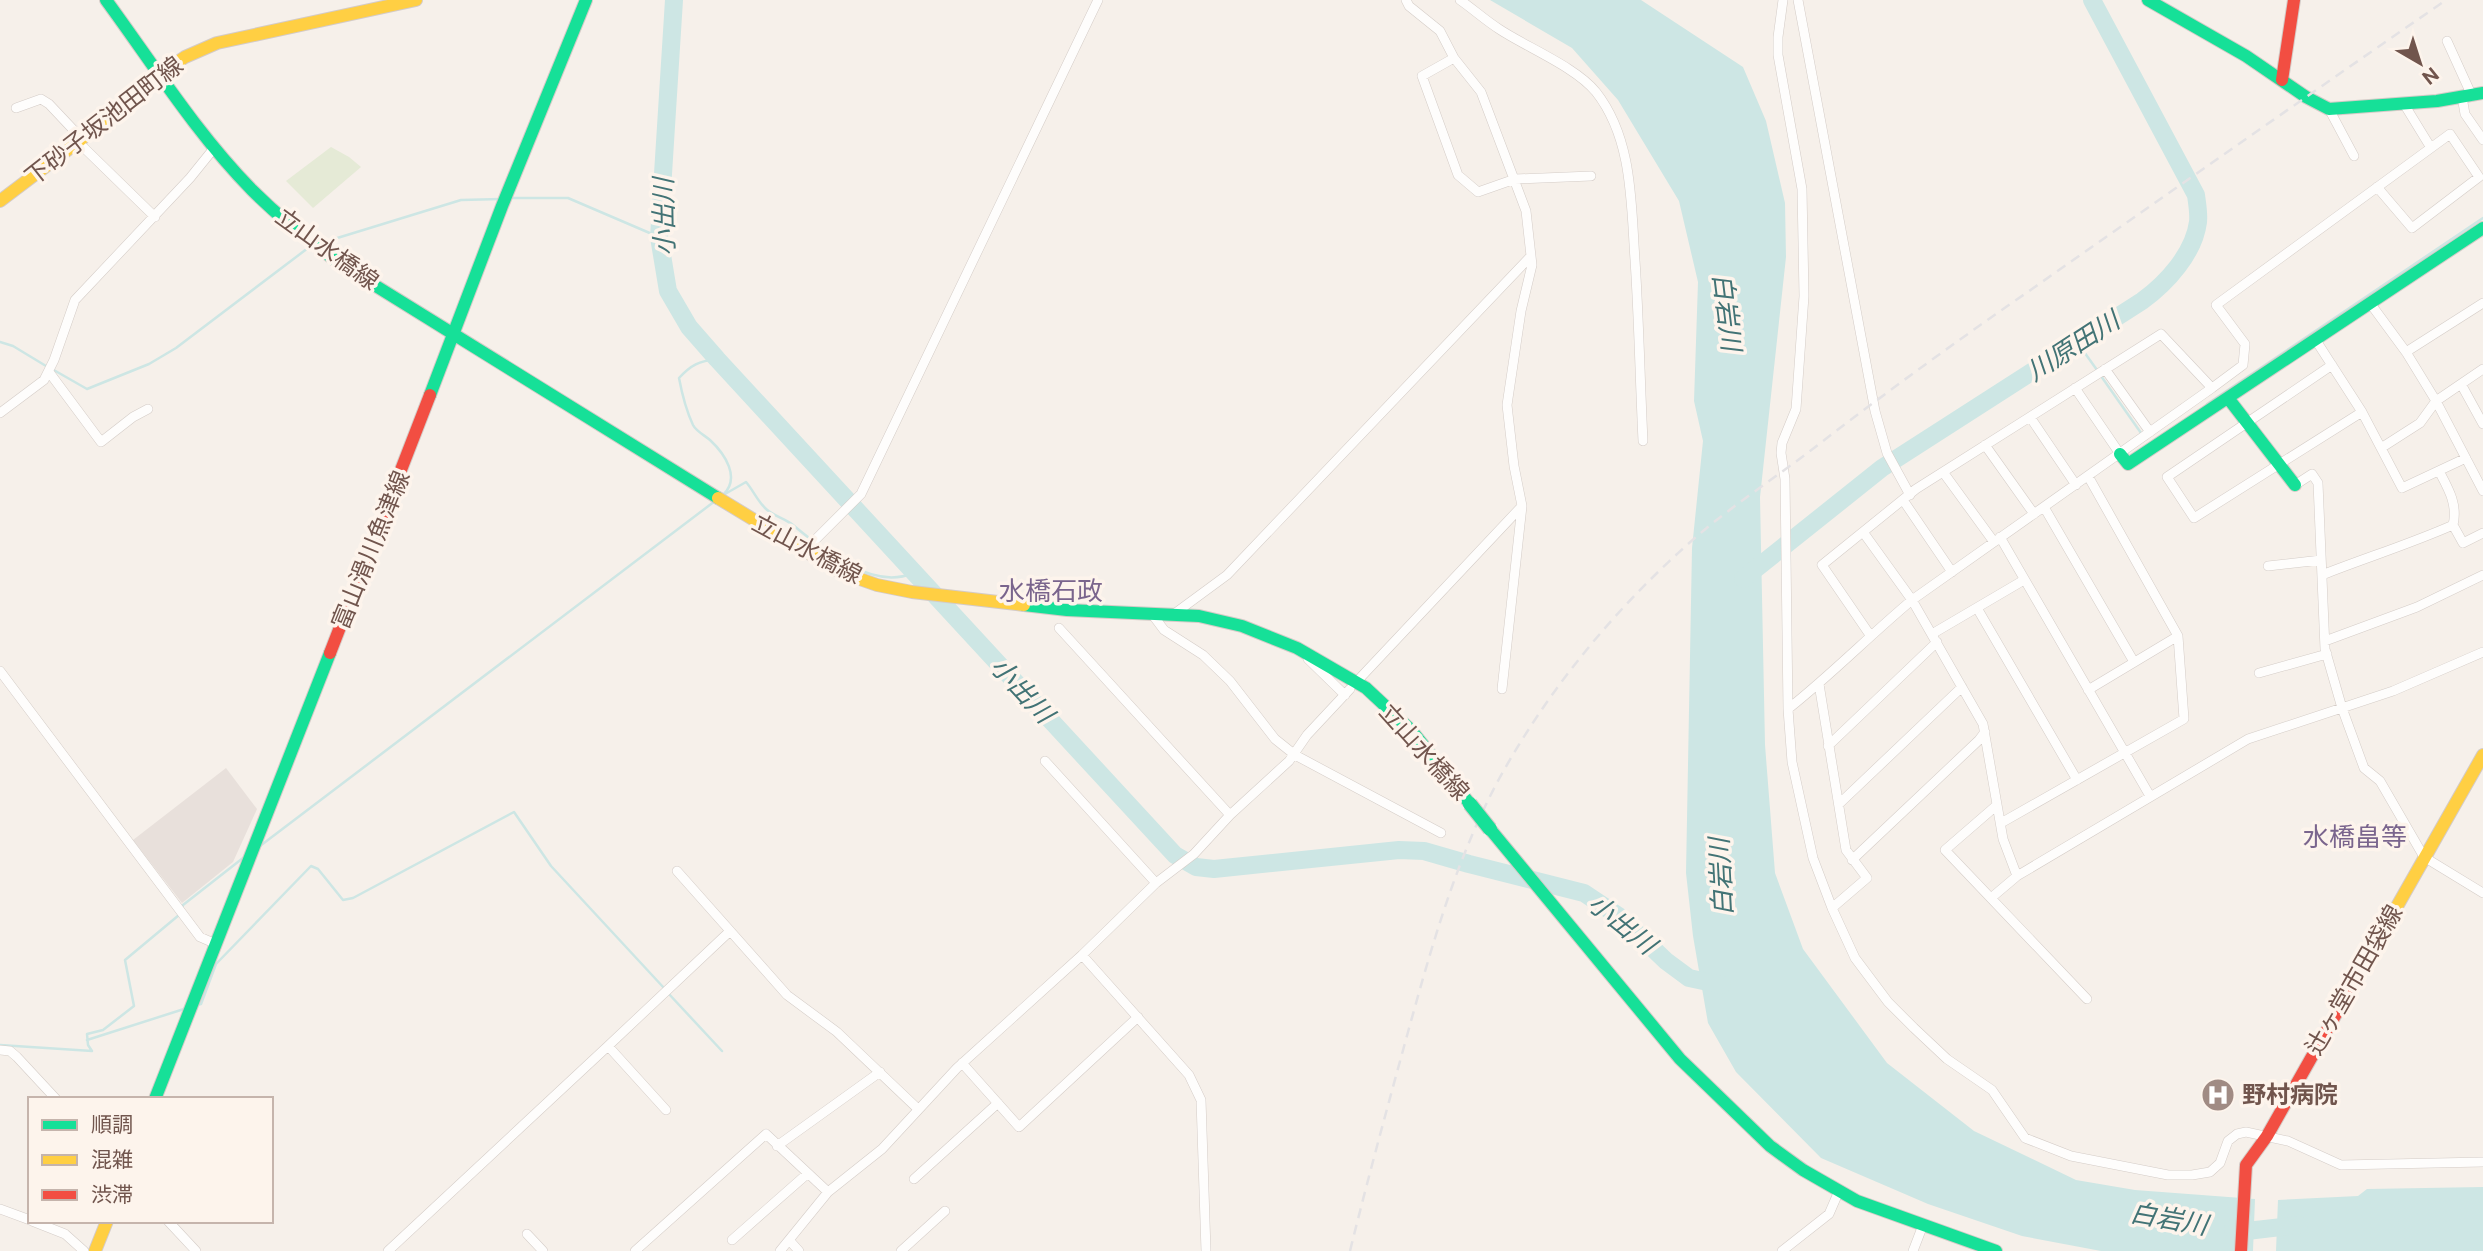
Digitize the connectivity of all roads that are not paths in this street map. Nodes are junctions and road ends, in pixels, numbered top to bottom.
1 (106, 0) edge
2 (416, 0) edge
3 (586, 0) edge
4 (1098, 0) edge
5 (1406, 0) edge
6 (1460, 0) edge
7 (1783, 0) edge
8 (1798, 0) edge
9 (2148, 0) edge
10 (2294, 0) edge
11 (2447, 41) dead end
12 (1454, 58) junction
13 (161, 73) junction
14 (2281, 80) junction
15 (2472, 95) edge
16 (2404, 104) junction
17 (16, 108) dead end
18 (2329, 109) junction
19 (80, 140) junction
20 (2483, 140) edge
21 (215, 147) junction
22 (2431, 148) junction
23 (2354, 156) dead end
24 (1591, 176) dead end
25 (1515, 179) junction
26 (2377, 187) junction
27 (0, 201) edge
28 (155, 217) junction
29 (2483, 228) edge
30 (1530, 257) junction
31 (2370, 303) junction
32 (2483, 303) edge
33 (454, 335) junction
34 (2315, 339) junction
35 (2406, 352) junction
36 (2332, 365) junction
37 (2105, 369) junction
38 (2483, 369) edge
39 (49, 372) junction
40 (2461, 384) junction
41 (2076, 388) junction
42 (2212, 388) junction
43 (2228, 398) junction
44 (2436, 401) junction
45 (148, 409) dead end
46 (2362, 412) junction
47 (0, 413) edge
48 (2030, 417) junction
49 (2247, 423) junction
50 (2483, 424) edge
51 (2150, 432) junction
52 (1643, 441) dead end
53 (1985, 445) junction
54 (2381, 447) junction
55 (2120, 454) junction
56 (2466, 458) junction
57 (2279, 465) junction
58 (2439, 471) junction
59 (1944, 472) junction
60 (2088, 476) junction
61 (2076, 485) junction
62 (2295, 485) joint
63 (2483, 491) edge
64 (1906, 498) junction
65 (1522, 506) junction
66 (2044, 507) junction
67 (2034, 514) junction
68 (2453, 525) junction
69 (1863, 532) junction
70 (2483, 533) edge
71 (1997, 540) junction
72 (804, 551) junction
73 (2321, 560) junction
74 (2268, 566) dead end
75 (1952, 572) junction
76 (2322, 575) junction
77 (2483, 575) edge
78 (2024, 580) junction
79 (1912, 600) junction
80 (1977, 608) junction
81 (1152, 614) junction
82 (1174, 614) junction
83 (1059, 628) dead end
84 (1870, 635) junction
85 (2178, 636) junction
86 (1935, 638) junction
87 (2325, 641) junction
88 (1297, 648) junction
89 (2483, 652) edge
90 (2327, 654) junction
91 (2134, 662) junction
92 (0, 671) edge
93 (2259, 673) dead end
94 (1361, 677) dead end
95 (1819, 684) junction
96 (1962, 687) junction
97 (1502, 689) dead end
98 (2088, 690) junction
99 (2342, 708) junction
100 (1788, 709) junction
101 (1985, 732) junction
102 (1828, 746) junction
103 (2125, 753) junction
104 (1295, 755) junction
105 (2483, 755) edge
106 (1045, 761) dead end
107 (2077, 780) junction
108 (2150, 796) junction
109 (1839, 804) junction
110 (1997, 805) junction
111 (1230, 815) junction
112 (2001, 823) junction
113 (1441, 833) dead end
114 (2424, 857) junction
115 (1852, 860) junction
116 (677, 871) dead end
117 (2017, 876) junction
118 (1156, 883) junction
119 (2483, 893) edge
120 (1991, 898) junction
121 (1832, 908) junction
122 (729, 932) junction
123 (216, 944) junction
124 (1082, 955) junction
125 (2087, 999) dead end
126 (1138, 1017) junction
127 (608, 1046) junction
128 (0, 1050) edge
129 (962, 1063) junction
130 (880, 1072) junction
131 (54, 1097) edge
132 (156, 1097) edge
133 (998, 1103) junction
134 (918, 1108) junction
135 (666, 1110) dead end
136 (2267, 1136) junction
137 (776, 1146) junction
138 (2483, 1162) edge
139 (807, 1174) junction
140 (914, 1179) dead end
141 (1839, 1191) junction
142 (828, 1192) junction
143 (0, 1209) edge
144 (945, 1211) dead end
145 (28, 1220) edge
146 (36, 1223) edge
147 (106, 1223) edge
148 (170, 1223) edge
149 (1923, 1225) junction
150 (527, 1234) dead end
151 (732, 1240) dead end
152 (790, 1241) junction
153 (1793, 1242) junction
154 (84, 1251) edge
155 (95, 1251) edge
156 (196, 1251) edge
157 (388, 1251) edge
158 (543, 1251) edge
159 (635, 1251) edge
160 (780, 1251) edge
161 (799, 1251) edge
162 (901, 1251) edge
163 (1206, 1251) edge
164 (1782, 1251) edge
165 (1803, 1251) edge
166 (1913, 1251) edge
167 (1996, 1251) edge
168 (2241, 1251) edge

1 - 13 main road, 立山水橋線
2 - 13 main road, 下砂子坂池田町線
3 - 33 main road, 富山滑川魚津線
4 - 72 street
5 - 12 street
6 - 52 street
7 - 100 street
8 - 64 street
9 - 14 main road
10 - 14 main road
11 - 15 street
12 - 25 street
12 - 25 street
13 - 19 main road, 下砂子坂池田町線
13 - 21 main road, 立山水橋線
14 - 18 main road
15 - 16 main road
15 - 20 street
16 - 18 main road
16 - 22 street
17 - 19 street
18 - 23 street
19 - 27 main road, 下砂子坂池田町線
19 - 28 street
21 - 28 street
21 - 33 main road, 立山水橋線
22 - 26 street
22 - 26 street
24 - 25 street
25 - 30 street
26 - 42 street
28 - 39 street
29 - 31 main road
30 - 65 street
30 - 82 street
31 - 34 main road
31 - 35 street
32 - 35 street
33 - 72 main road, 立山水橋線
33 - 123 main road, 富山滑川魚津線
34 - 36 street
34 - 43 main road
35 - 44 street
36 - 46 street
36 - 49 street
37 - 41 street
37 - 42 street
37 - 51 street
38 - 40 street
39 - 45 street
39 - 47 street
40 - 44 street
40 - 50 street
41 - 48 street
41 - 55 street
42 - 51 street
43 - 49 main road
43 - 55 main road
44 - 54 street
44 - 56 street
46 - 54 street
46 - 57 street
48 - 53 street
48 - 61 street
49 - 57 main road
49 - 57 street
51 - 55 street
53 - 59 street
53 - 67 street
54 - 58 street
55 - 60 street
56 - 58 street
56 - 63 street
57 - 62 main road
58 - 68 street
59 - 64 street
59 - 71 street
60 - 61 street
60 - 85 street
61 - 66 street
62 - 73 street
64 - 69 street
64 - 75 street
65 - 94 street
65 - 97 street
66 - 67 street
66 - 91 street
67 - 71 street
68 - 70 street
68 - 76 street
69 - 79 street
69 - 84 street
71 - 75 street
71 - 78 street
72 - 81 main road, 立山水橋線
73 - 74 street
73 - 76 street
75 - 79 street
76 - 87 street
77 - 87 street
78 - 80 street
78 - 98 street
79 - 84 street
79 - 86 street
80 - 86 street
80 - 107 street
81 - 82 main road, 立山水橋線
81 - 104 street
82 - 88 main road, 立山水橋線
83 - 111 street
84 - 95 street
85 - 91 street
85 - 103 street
86 - 96 street
86 - 102 street
87 - 90 street
88 - 104 street
88 - 141 main road, 立山水橋線, bridge
89 - 99 street
90 - 93 street
90 - 99 street
91 - 98 street
92 - 123 street
95 - 100 street
95 - 102 street
96 - 101 street
96 - 109 street
98 - 103 street
99 - 108 street
99 - 114 street
100 - 121 street
101 - 110 street
101 - 115 street
102 - 109 street
103 - 107 street
103 - 108 street
104 - 111 street
104 - 113 street
105 - 114 main road, 辻ヶ堂市田袋線
106 - 118 street
107 - 112 street
108 - 117 street
109 - 115 street
110 - 112 street
110 - 120 street
111 - 118 street
112 - 117 street
114 - 119 street
114 - 136 main road, 辻ヶ堂市田袋線
115 - 121 street
116 - 122 street
117 - 120 street
118 - 124 street
120 - 125 street
121 - 136 street
122 - 127 street
122 - 130 street
123 - 132 main road, 富山滑川魚津線
124 - 126 street
124 - 129 street
126 - 133 street
126 - 163 street
127 - 135 street
127 - 157 street
128 - 131 street
129 - 133 street
129 - 134 street
130 - 134 street
130 - 137 street
133 - 140 street
134 - 142 street
136 - 138 street
136 - 168 main road, 辻ヶ堂市田袋線
137 - 139 street
137 - 159 street
139 - 142 street
139 - 151 street
141 - 149 main road, 立山水橋線
141 - 153 street
142 - 152 street
143 - 145 street
144 - 162 street
146 - 154 street
147 - 155 main road
148 - 156 street
149 - 166 street
149 - 167 main road, 立山水橋線
150 - 158 street
152 - 160 street
152 - 161 street
153 - 164 street
153 - 165 street

